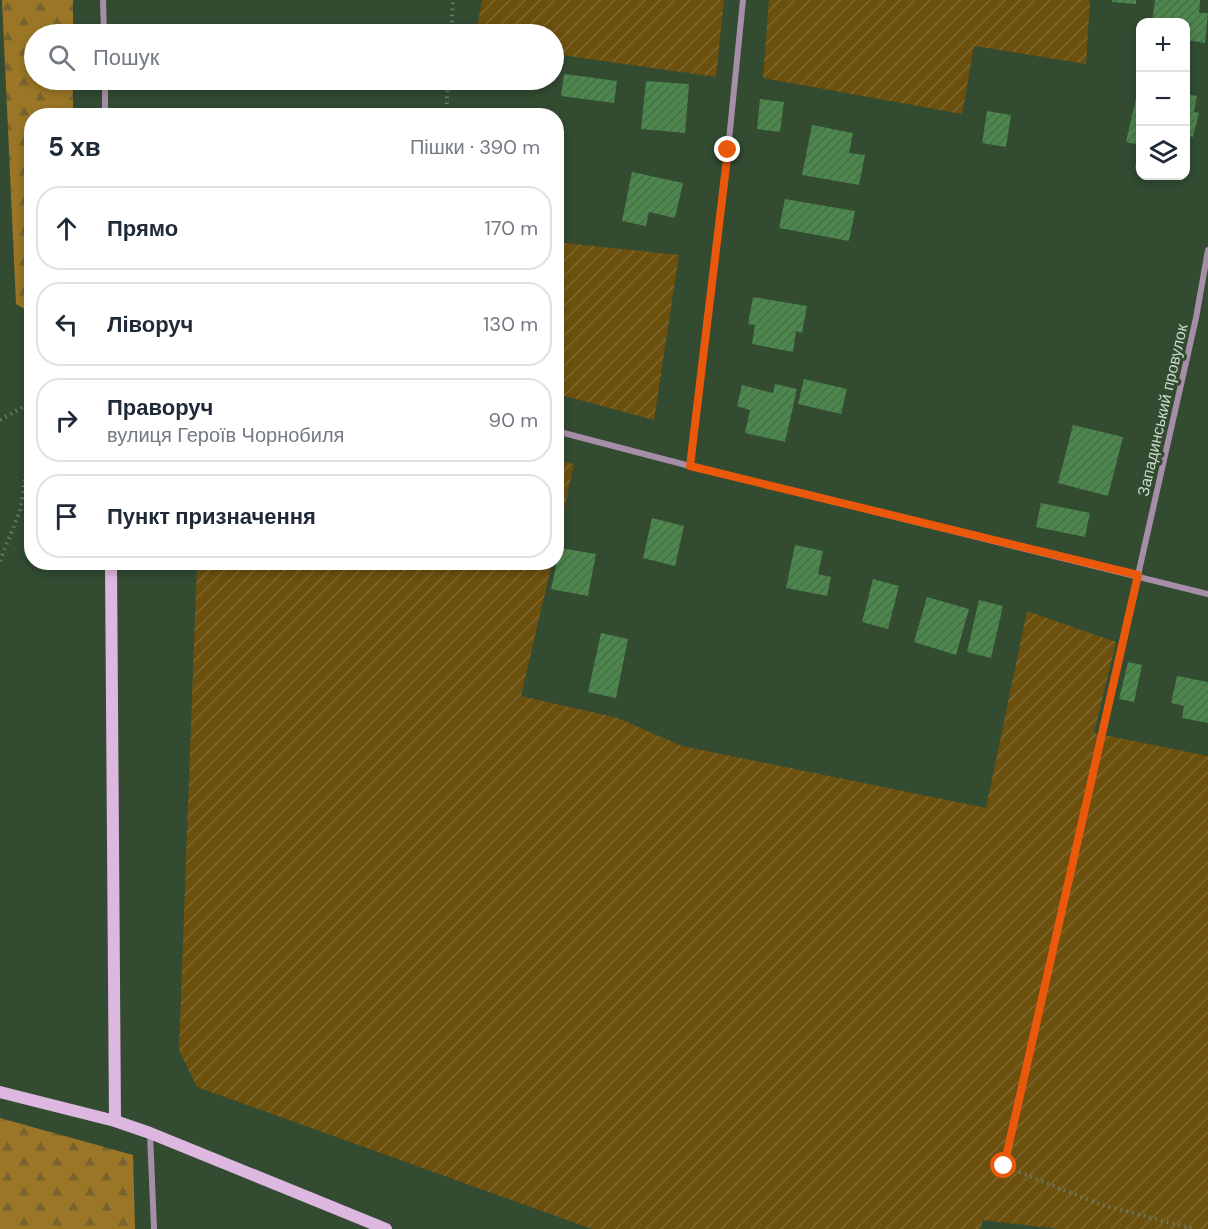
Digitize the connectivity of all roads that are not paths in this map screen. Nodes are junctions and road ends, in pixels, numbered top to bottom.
1 (103, 0) edge
2 (743, 0) edge
3 (104, 24) edge
4 (105, 90) edge
5 (105, 108) edge
6 (1208, 250) edge
7 (564, 433) edge
8 (690, 466) junction
9 (111, 570) edge
10 (1138, 575) junction
11 (1208, 594) edge
12 (0, 1092) edge
13 (115, 1121) junction
14 (150, 1133) junction
15 (154, 1229) edge
16 (386, 1229) edge

1 - 3 street
2 - 8 street
4 - 5 street
6 - 10 street, Западинський провулок
7 - 8 street
8 - 10 street
9 - 13 street
10 - 11 street
12 - 13 street
13 - 14 street
14 - 15 street
14 - 16 street

